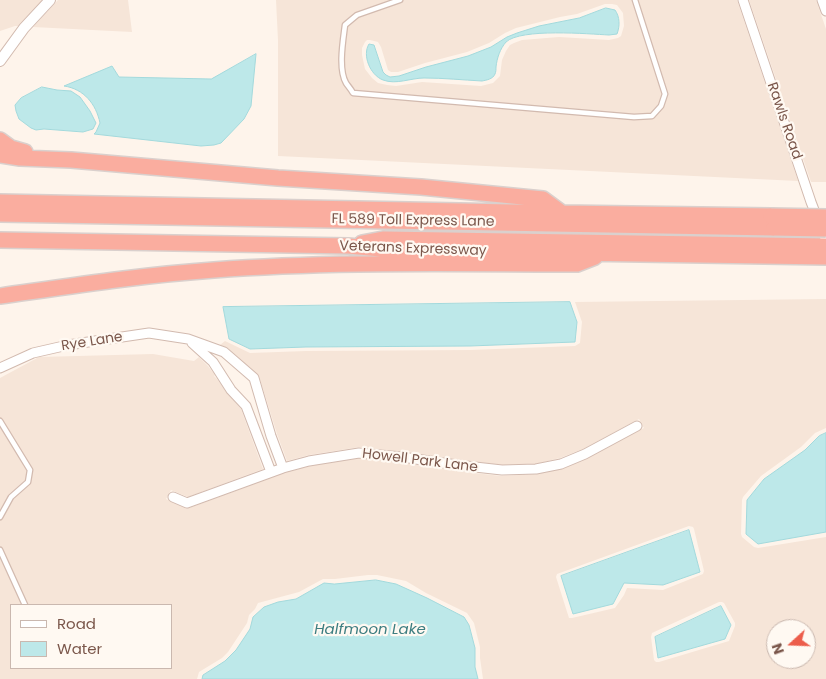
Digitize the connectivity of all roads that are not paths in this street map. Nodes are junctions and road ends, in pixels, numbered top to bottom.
1 (50, 0) edge
2 (400, 0) edge
3 (635, 0) edge
4 (743, 0) edge
5 (822, 0) edge
6 (826, 12) edge
7 (16, 39) junction
8 (0, 52) edge
9 (0, 61) edge
10 (0, 140) edge
11 (0, 156) edge
12 (71, 160) junction
13 (0, 202) edge
14 (562, 213) junction
15 (0, 214) edge
16 (826, 217) edge
17 (773, 222) junction
18 (826, 229) edge
19 (0, 240) edge
20 (826, 240) edge
21 (348, 246) junction
22 (826, 246) edge
23 (783, 251) junction
24 (605, 253) junction
25 (826, 257) edge
26 (0, 296) edge
27 (188, 339) junction
28 (235, 362) junction
29 (0, 368) edge
30 (222, 375) junction
31 (260, 400) junction
32 (246, 406) junction
33 (0, 421) edge
34 (636, 426) dead end
35 (283, 468) junction
36 (271, 472) junction
37 (173, 497) dead end
38 (0, 517) edge
39 (0, 550) edge
40 (25, 604) edge

1 - 7 street
2 - 3 lane
4 - 20 street, Rawls Road
5 - 6 street
7 - 8 street
7 - 9 street
10 - 12 highway
11 - 12 highway
12 - 14 highway
13 - 14 highway
14 - 17 highway
15 - 17 highway, FL 589 Toll Express Lane
16 - 17 highway, bridge
17 - 18 highway, FL 589 Toll Express Lane, bridge
19 - 21 highway, Veterans Expressway
21 - 23 highway, FL 589 Toll Express Lane
21 - 24 highway, Veterans Expressway
22 - 23 highway, FL 589 Toll Express Lane
23 - 24 highway, Veterans Expressway
23 - 25 highway, Veterans Expressway
24 - 26 highway
27 - 28 street, Rye Lane
27 - 29 street, Rye Lane
27 - 30 street
28 - 30 street
28 - 31 street, Rye Lane
30 - 32 street
31 - 32 street
31 - 35 street, Rye Lane
32 - 36 street
33 - 38 lane
34 - 35 street, Howell Park Lane
35 - 36 street, Howell Park Lane
36 - 37 street, Howell Park Lane
39 - 40 lane

